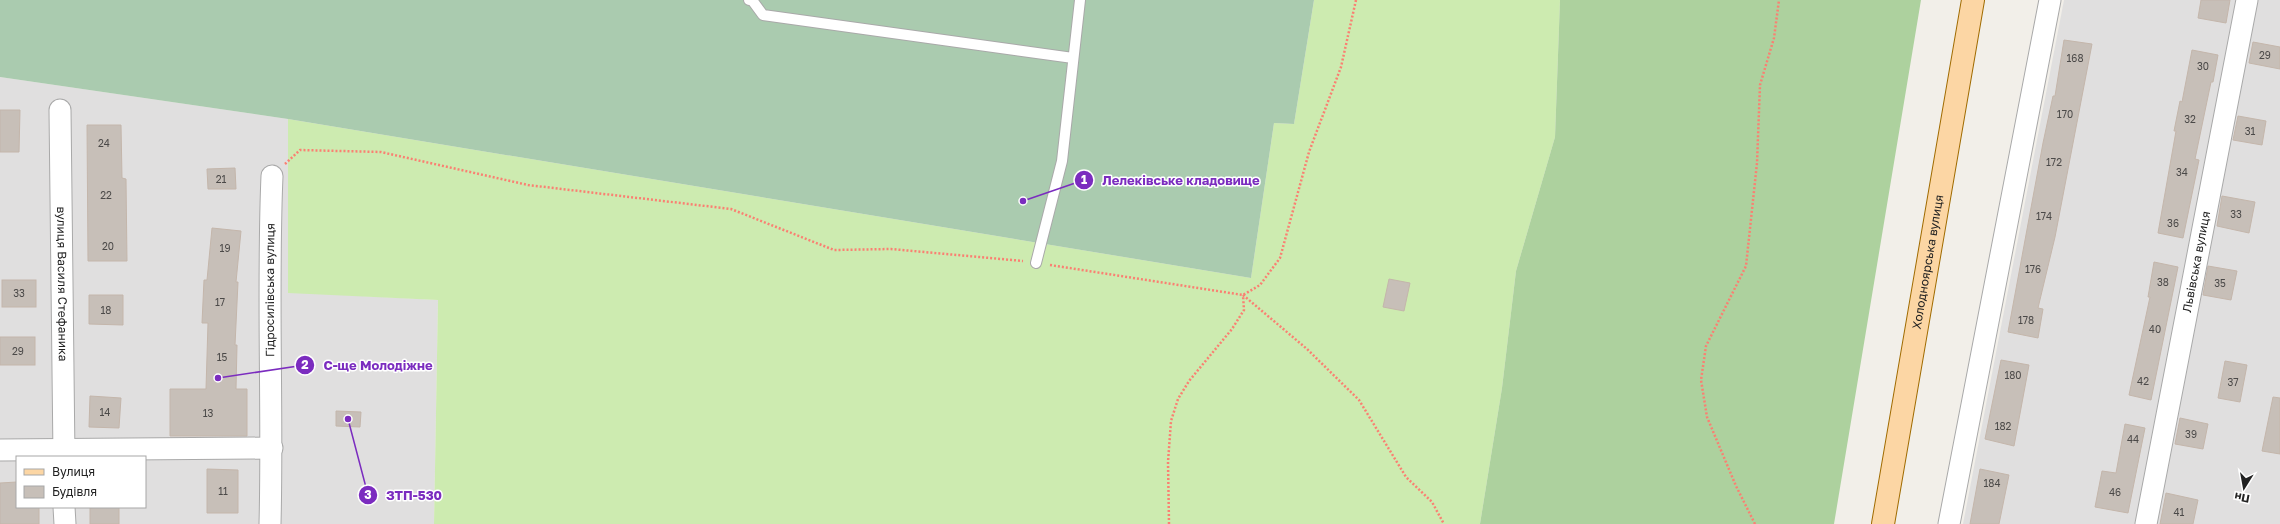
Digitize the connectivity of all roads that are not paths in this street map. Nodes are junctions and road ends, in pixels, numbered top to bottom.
1 (749, 0) edge
2 (752, 0) edge
3 (1080, 0) edge
4 (1973, 0) edge
5 (2050, 0) edge
6 (2247, 0) edge
7 (1073, 58) junction
8 (60, 110) dead end
9 (272, 176) road end
10 (1036, 263) road end
11 (272, 448) junction
12 (0, 450) edge
13 (64, 454) edge
14 (64, 508) edge
15 (65, 524) edge
16 (270, 524) edge
17 (1884, 524) edge
18 (1950, 524) edge
19 (2146, 524) edge

1 - 2 lane
2 - 7 lane
3 - 7 lane
4 - 17 main road, Холодноярська вулиця
5 - 18 street
6 - 19 street, Львівська вулиця
7 - 10 lane
8 - 13 street, вулиця Василя Стефаника
9 - 11 street, Гідросилівська вулиця
11 - 13 street
11 - 16 street, Гідросилівська вулиця
12 - 13 street
14 - 15 street

